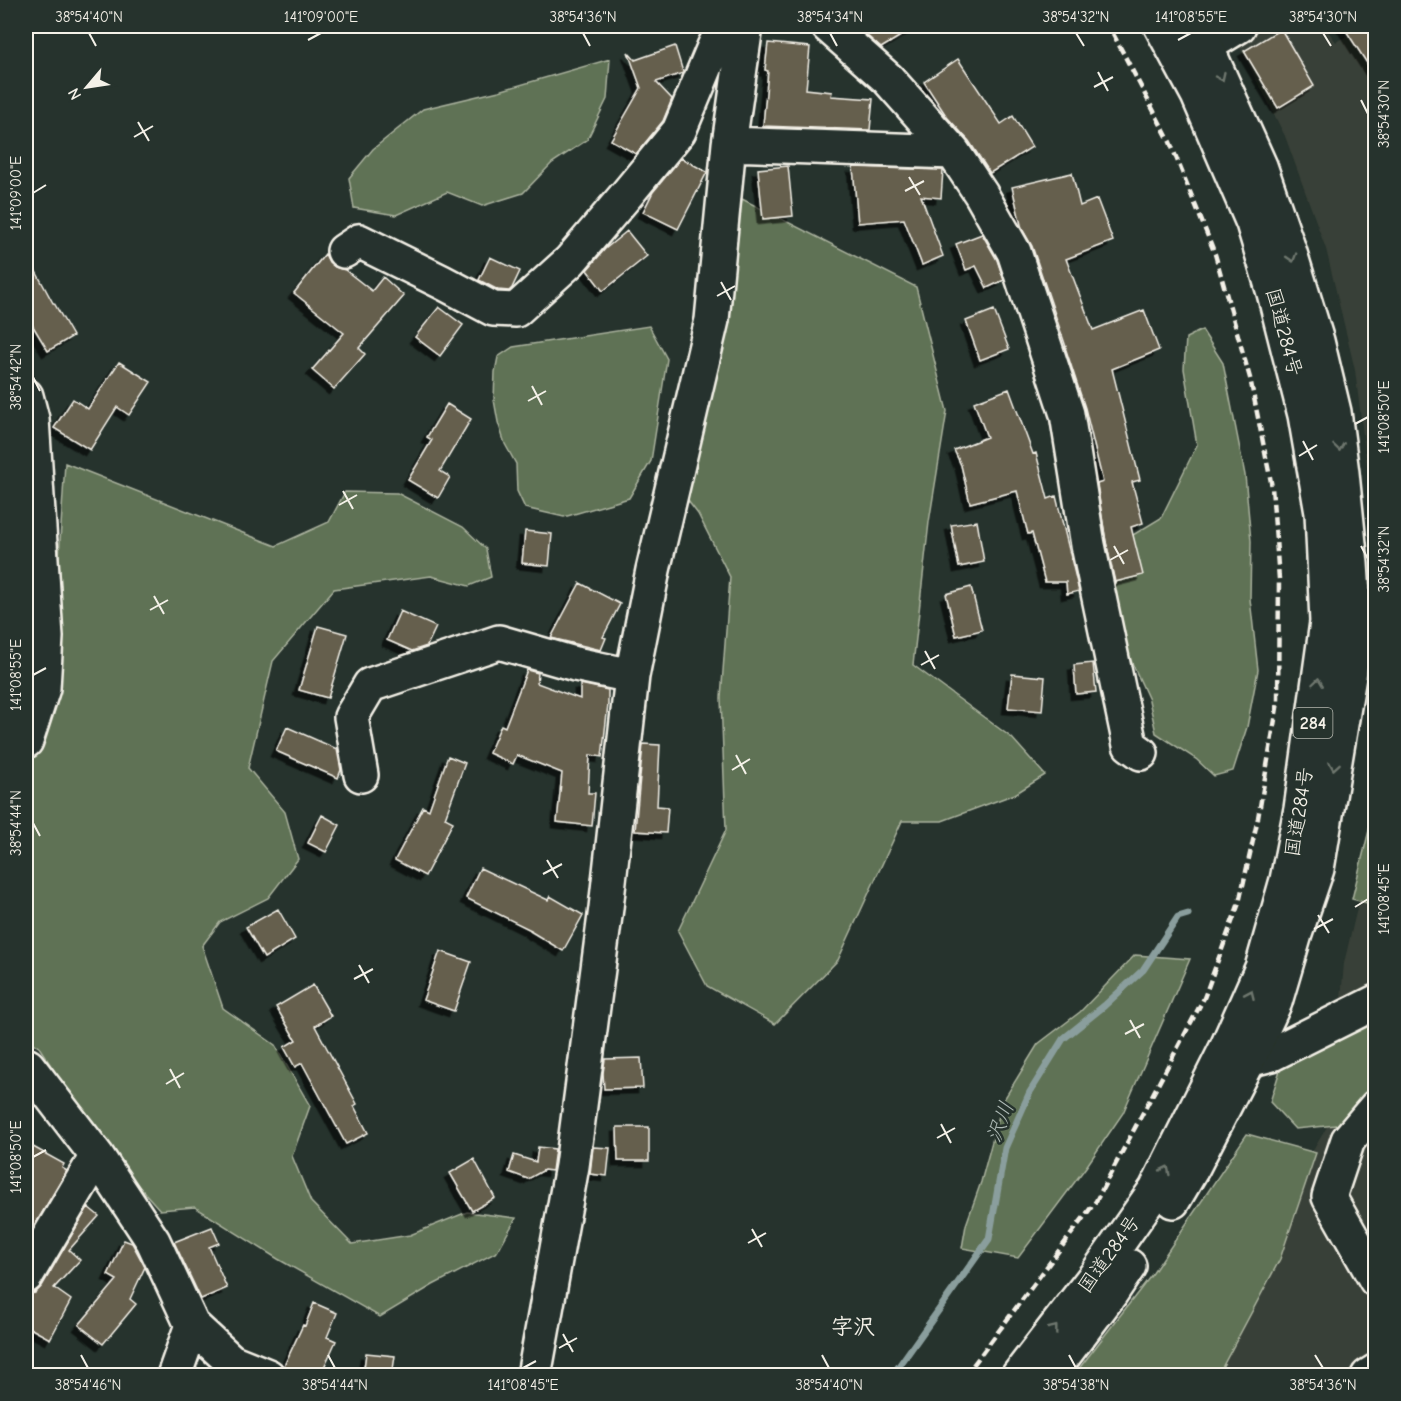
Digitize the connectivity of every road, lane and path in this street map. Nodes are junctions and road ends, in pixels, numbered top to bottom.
1 (746, 26) edge
2 (828, 26) edge
3 (1161, 26) edge
4 (1238, 26) edge
5 (712, 33) edge
6 (1193, 44) edge
7 (729, 144) junction
8 (953, 152) junction
9 (344, 251) dead end
10 (26, 396) edge
11 (1352, 625) edge
12 (632, 676) junction
13 (26, 741) edge
14 (1141, 753) dead end
15 (362, 776) dead end
16 (1376, 1002) edge
17 (1237, 1055) junction
18 (26, 1069) edge
19 (1372, 1118) edge
20 (97, 1156) junction
21 (26, 1276) edge
22 (1376, 1280) edge
23 (192, 1325) junction
24 (1376, 1371) edge
25 (174, 1376) edge
26 (268, 1376) edge
27 (534, 1376) edge
28 (1018, 1376) edge
29 (1048, 1376) edge
30 (1368, 1376) edge

1 - 7 main road
2 - 8 main road
3 - 6 main road, 国道284号 / 284
4 - 6 main road
5 - 9 main road
6 - 11 main road, 国道284号 / 284
7 - 8 main road
7 - 12 main road
8 - 14 main road
10 - 13 main road
11 - 17 main road, 国道284号 / 284
12 - 15 main road
12 - 27 main road
16 - 17 main road
28 -> 17 main road, 国道284号 / 284
17 - 29 main road, 国道284号 / 284
18 - 20 main road
19 - 22 main road
20 - 21 main road
20 - 23 main road
23 - 25 main road
23 - 26 main road
24 - 30 main road

